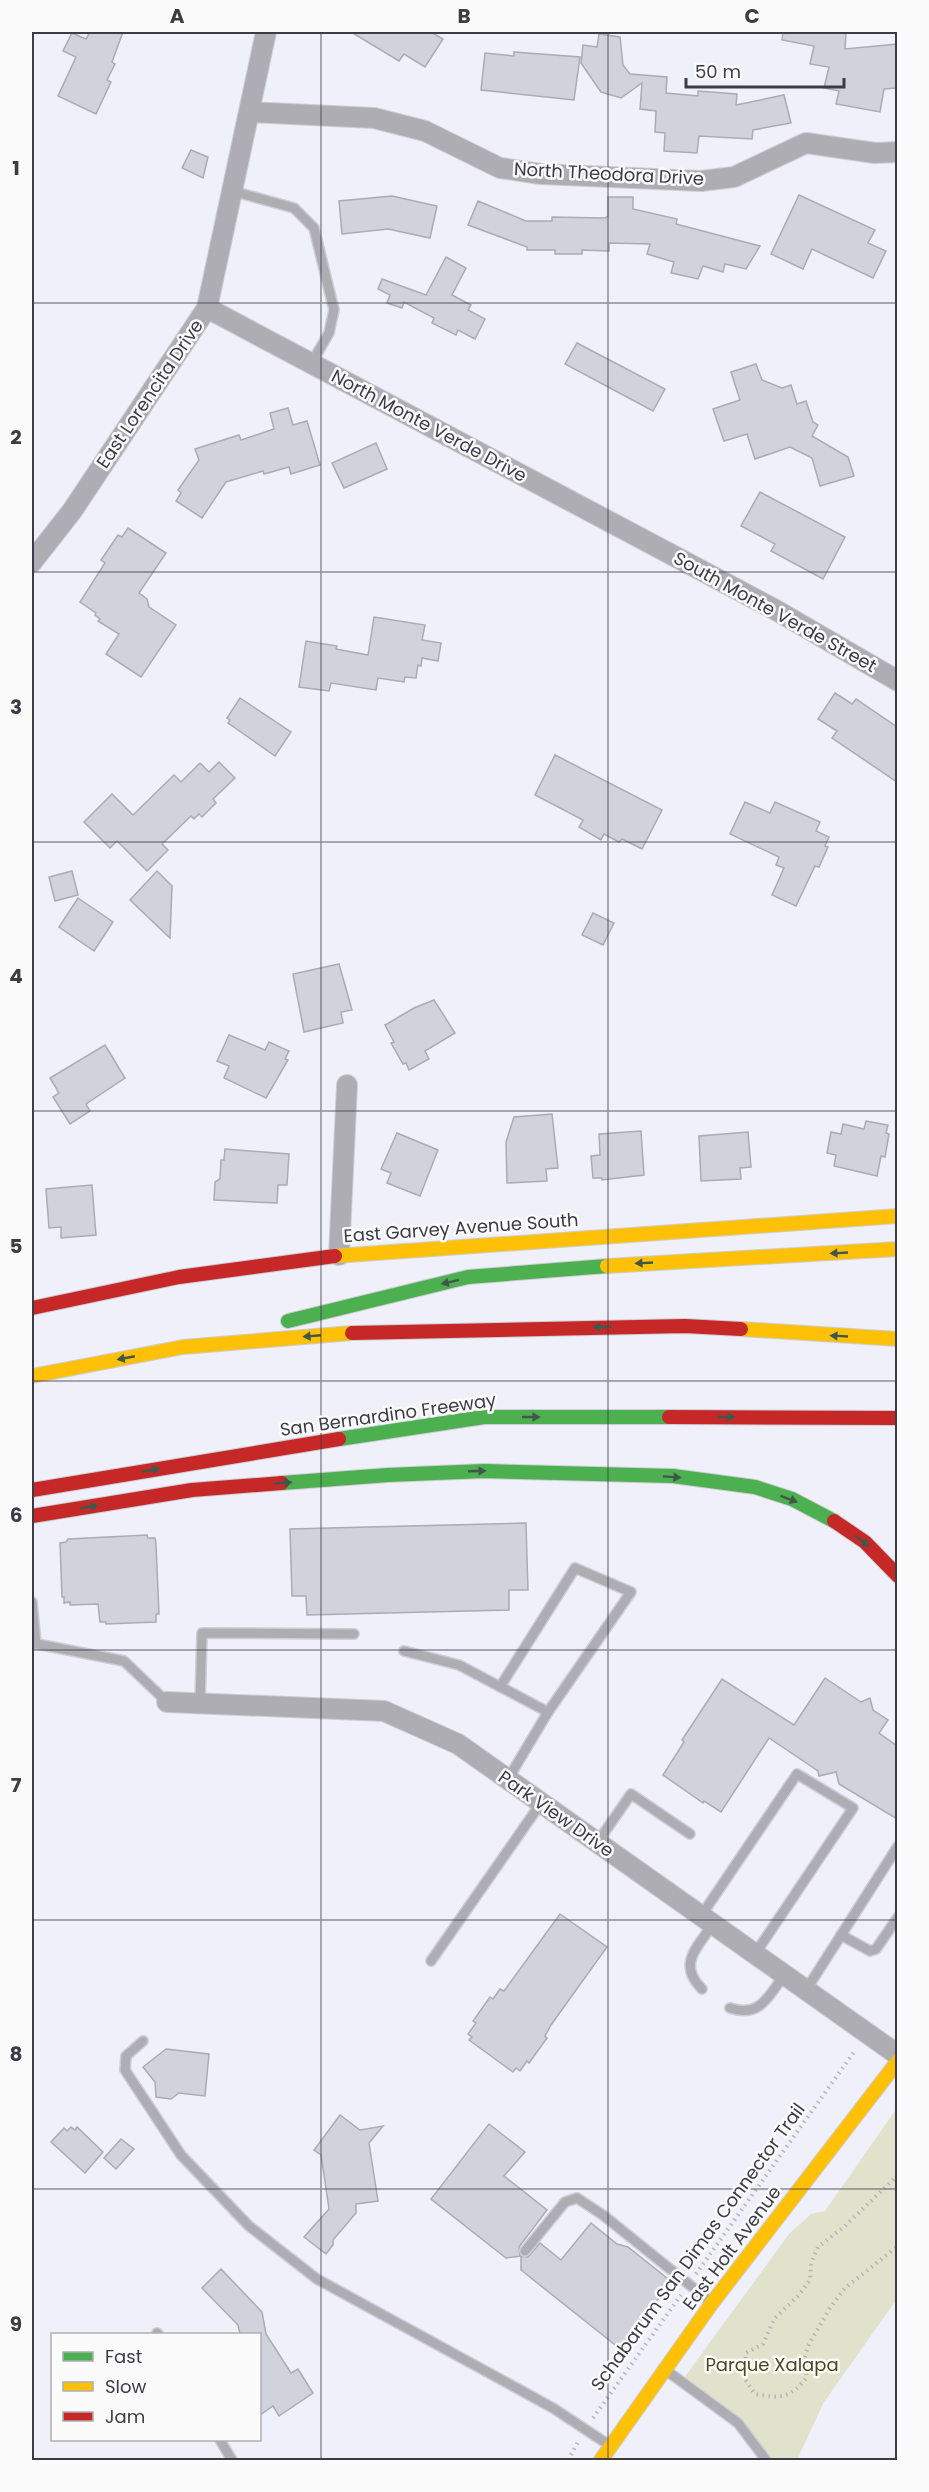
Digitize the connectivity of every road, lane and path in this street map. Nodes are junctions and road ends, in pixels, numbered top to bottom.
1 (266, 32) edge
2 (250, 112) junction
3 (897, 152) edge
4 (232, 191) junction
5 (207, 308) junction
6 (311, 364) junction
7 (651, 545) joint
8 (32, 562) edge
9 (897, 681) edge
10 (347, 1086) dead end
11 (897, 1216) edge
12 (897, 1250) edge
13 (339, 1255) junction
14 (32, 1308) edge
15 (897, 1339) edge
16 (183, 1347) junction
17 (32, 1376) edge
18 (897, 1418) edge
19 (32, 1490) edge
20 (32, 1516) edge
21 (897, 1576) edge
22 (32, 1602) edge
23 (354, 1634) dead end
24 (34, 1643) edge
25 (404, 1651) dead end
26 (500, 1687) junction
27 (167, 1702) joint
28 (200, 1703) junction
29 (548, 1712) junction
30 (508, 1780) junction
31 (541, 1803) junction
32 (690, 1834) dead end
33 (597, 1843) junction
34 (897, 1846) edge
35 (897, 1917) edge
36 (707, 1920) junction
37 (842, 1935) junction
38 (755, 1954) junction
39 (431, 1961) dead end
40 (784, 1975) junction
41 (702, 1989) dead end
42 (806, 1990) junction
43 (730, 2008) dead end
44 (143, 2041) dead end
45 (854, 2052) dead end
46 (897, 2055) edge
47 (897, 2061) edge
48 (897, 2175) edge
49 (897, 2246) edge
50 (525, 2251) dead end
51 (689, 2284) junction
52 (712, 2303) junction
53 (665, 2370) junction
54 (585, 2429) junction
55 (221, 2441) edge
56 (611, 2446) junction
57 (232, 2460) edge
58 (568, 2460) edge
59 (601, 2460) edge
60 (766, 2460) edge

1 - 2 street, East Lorencita Drive
2 - 3 street, North Theodora Drive
2 - 4 street, East Lorencita Drive
4 - 5 street, East Lorencita Drive
4 - 6 lane
5 - 6 street, North Monte Verde Drive
5 - 8 street, East Lorencita Drive
6 - 7 street, North Monte Verde Drive
7 - 9 street, South Monte Verde Street
10 - 13 street
11 - 13 main road, East Garvey Avenue South
12 -> 16 main road
13 - 14 main road, East Garvey Avenue South
15 -> 16 main road
16 -> 17 main road
19 -> 18 main road, San Bernardino Freeway
20 -> 21 main road
22 - 24 lane
23 - 28 lane
24 - 27 lane
25 - 26 lane
26 - 29 lane
26 - 29 lane
27 - 28 street, Park View Drive
28 - 30 street, Park View Drive
29 - 30 lane
30 - 31 street, Park View Drive
31 - 33 street, Park View Drive
31 - 39 lane
32 - 33 lane
33 - 36 street, Park View Drive
34 - 37 lane
35 - 37 lane
36 - 38 street, Park View Drive
36 - 38 lane
36 - 41 lane
37 - 42 lane
38 - 40 street, Park View Drive
40 - 42 street, Park View Drive
40 - 43 lane
42 - 46 street, Park View Drive
44 - 54 lane
45 - 51 path, Schabarum San Dimas Connector Trail
47 - 52 main road, East Holt Avenue
48 - 49 path
50 - 51 lane
51 - 52 lane
51 - 54 path, Schabarum San Dimas Connector Trail
52 - 53 main road, East Holt Avenue
53 - 56 main road, East Holt Avenue
53 - 60 lane
54 - 56 lane
54 - 58 path, Schabarum San Dimas Connector Trail
55 - 57 lane
56 - 59 main road, East Holt Avenue

